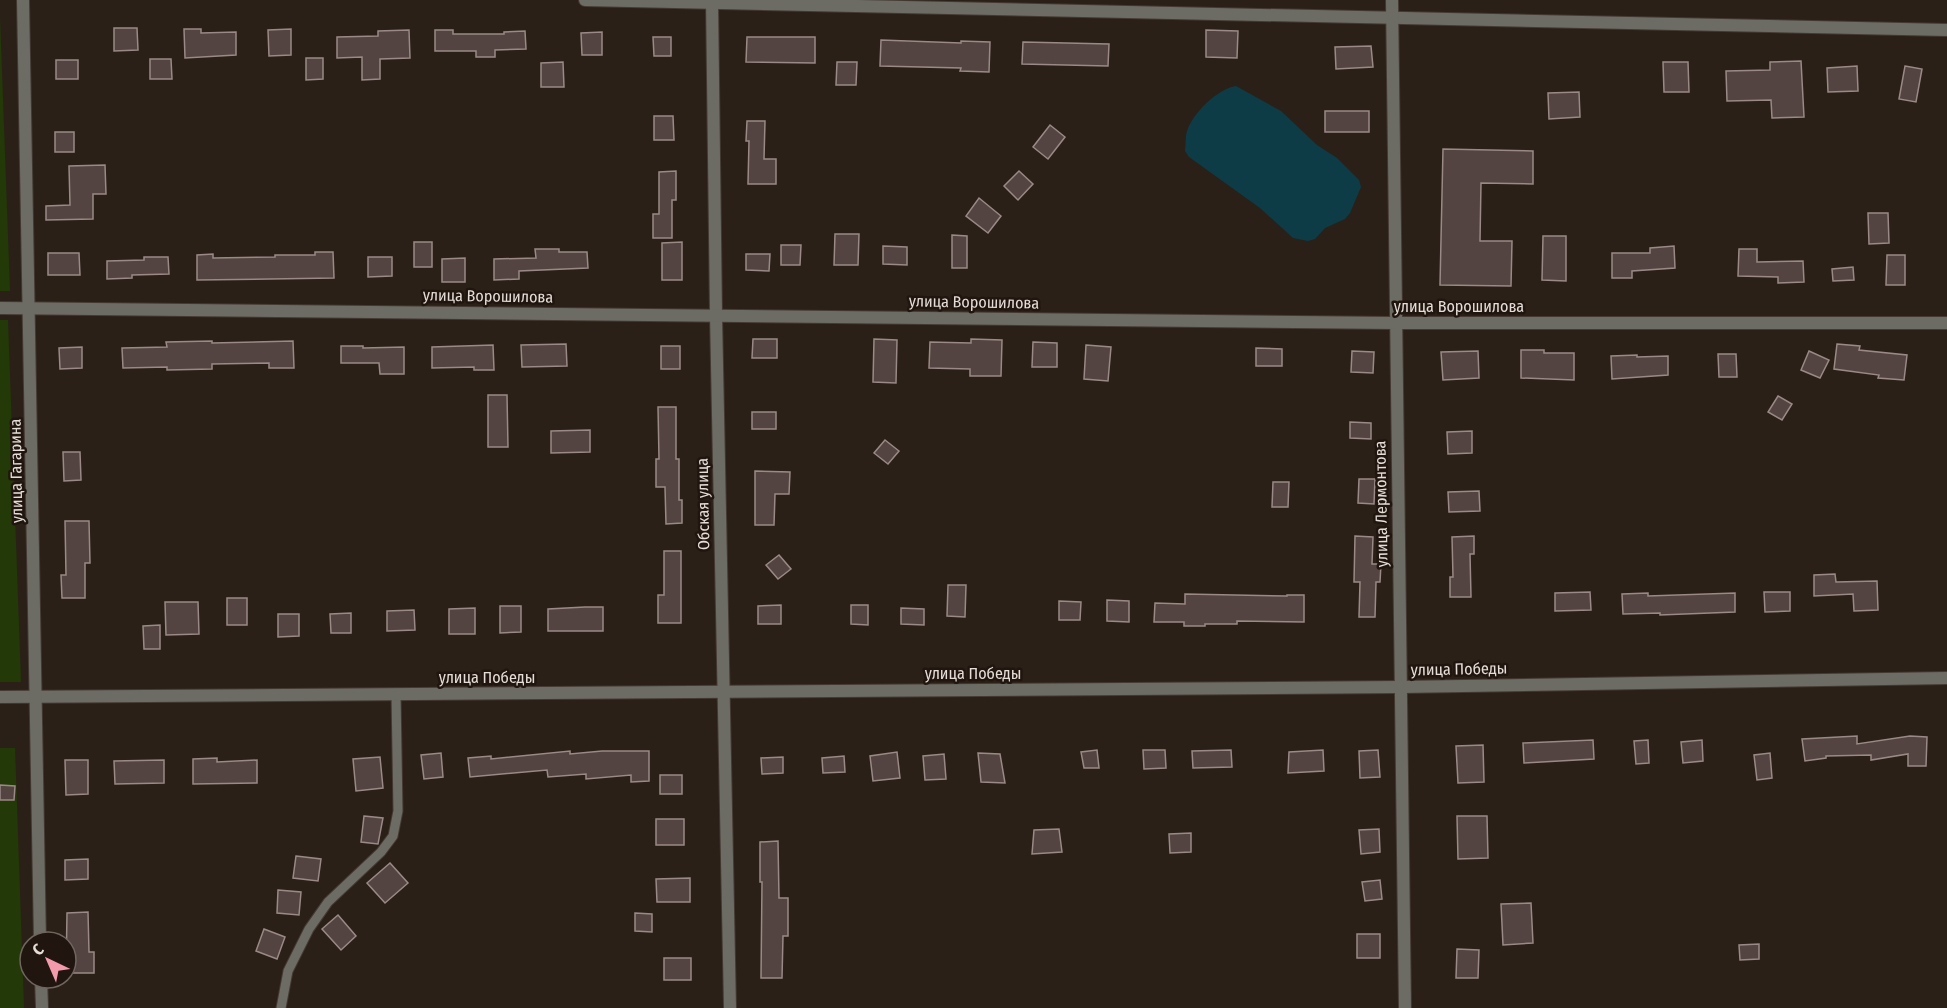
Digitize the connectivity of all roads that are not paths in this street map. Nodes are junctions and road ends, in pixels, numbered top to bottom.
1 (23, 0) edge
2 (585, 0) edge
3 (1392, 0) edge
4 (712, 1) edge
5 (1392, 18) junction
6 (1947, 30) edge
7 (0, 308) edge
8 (30, 308) junction
9 (716, 315) junction
10 (1395, 323) junction
11 (1947, 323) edge
12 (1947, 678) edge
13 (1400, 687) junction
14 (723, 692) junction
15 (396, 694) junction
16 (0, 697) edge
17 (35, 697) junction
18 (40, 930) edge
19 (41, 990) edge
20 (42, 1008) edge
21 (281, 1008) edge
22 (730, 1008) edge
23 (1405, 1008) edge

1 - 8 street, улица Гагарина
2 - 4 street
3 - 5 street, улица Лермонтова
4 - 5 street
4 - 9 street, Обская улица
5 - 6 street
5 - 10 street, улица Лермонтова
7 - 8 street, улица Ворошилова
8 - 9 street, улица Ворошилова
8 - 17 street, улица Гагарина
9 - 10 street, улица Ворошилова
9 - 14 street, Обская улица
10 - 11 street, улица Ворошилова
10 - 13 street, улица Лермонтова
12 - 13 street, улица Победы
13 - 14 street, улица Победы
13 - 23 street, улица Лермонтова
14 - 15 street, улица Победы
14 - 22 street, Обская улица
15 - 17 street, улица Победы
15 - 21 lane
16 - 17 street, улица Победы
17 - 18 street, улица Гагарина
19 - 20 street

